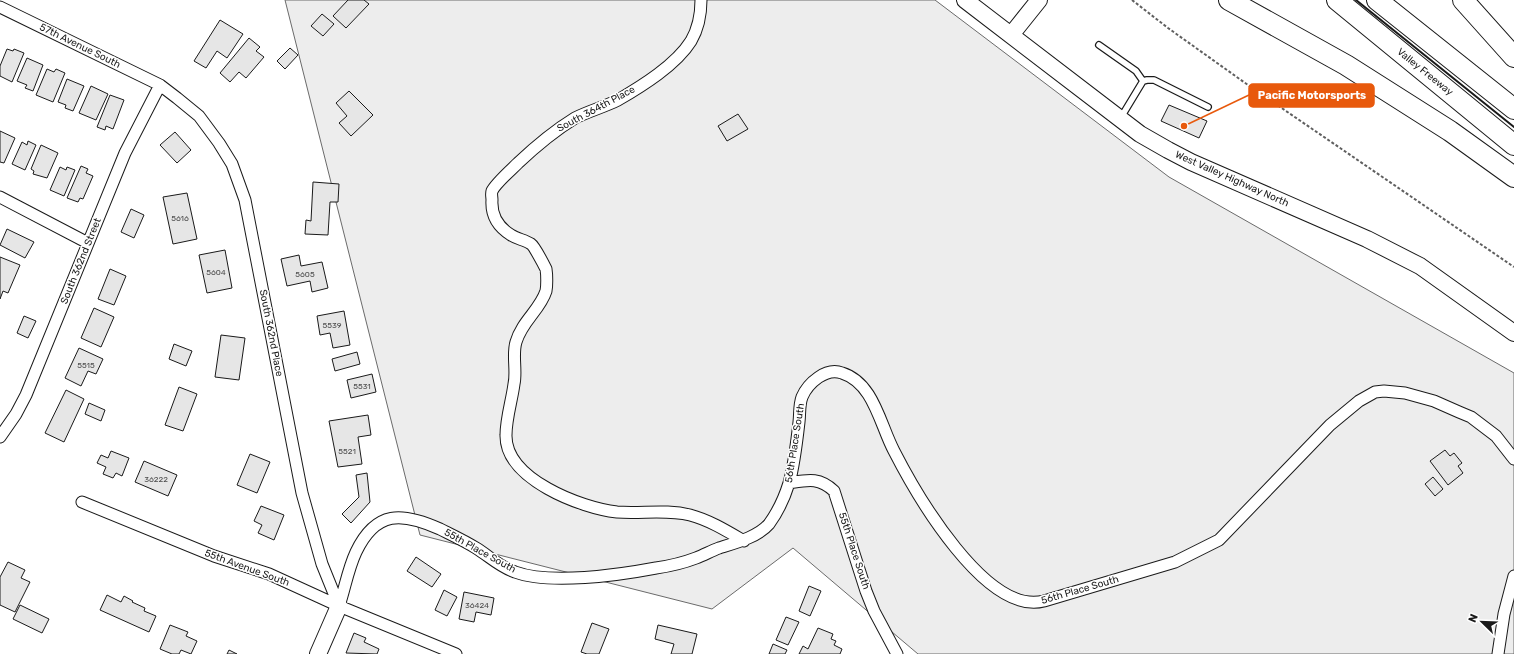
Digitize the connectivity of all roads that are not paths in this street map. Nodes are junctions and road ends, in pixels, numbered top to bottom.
1 (701, 0) edge
2 (965, 0) edge
3 (1039, 0) edge
4 (1229, 0) edge
5 (1337, 0) edge
6 (1377, 0) edge
7 (1463, 0) edge
8 (0, 7) edge
9 (1011, 35) junction
10 (1099, 45) dead end
11 (1514, 58) edge
12 (1143, 82) junction
13 (160, 85) junction
14 (1208, 107) dead end
15 (1514, 109) edge
16 (1120, 119) junction
17 (1514, 145) edge
18 (1514, 177) edge
19 (0, 197) edge
20 (88, 243) junction
21 (1514, 333) edge
22 (0, 437) edge
23 (1514, 458) edge
24 (789, 483) junction
25 (82, 502) dead end
26 (744, 541) junction
27 (1514, 576) edge
28 (340, 606) junction
29 (318, 654) edge
30 (456, 654) edge
31 (897, 654) edge
32 (1498, 654) edge

1 - 26 street, South 364th Place
2 - 9 main road, West Valley Highway North
3 - 9 main road
4 - 18 highway
5 - 17 highway, Valley Freeway
6 - 15 highway
7 - 11 highway
8 - 13 street, 57th Avenue South
9 - 16 main road, West Valley Highway North
10 - 12 lane
12 - 14 lane
12 - 16 lane
13 - 20 street, South 362nd Street
13 - 28 street, South 362nd Place
16 - 21 main road, West Valley Highway North
19 - 20 street
20 - 22 street, South 362nd Street
23 - 24 street, 56th Place South
24 - 26 street, 56th Place South
24 - 31 street, 55th Place South
25 - 28 street, 55th Avenue South
26 - 28 street, 55th Place South
27 - 32 street
28 - 29 main road
28 - 30 street, 55th Avenue South

